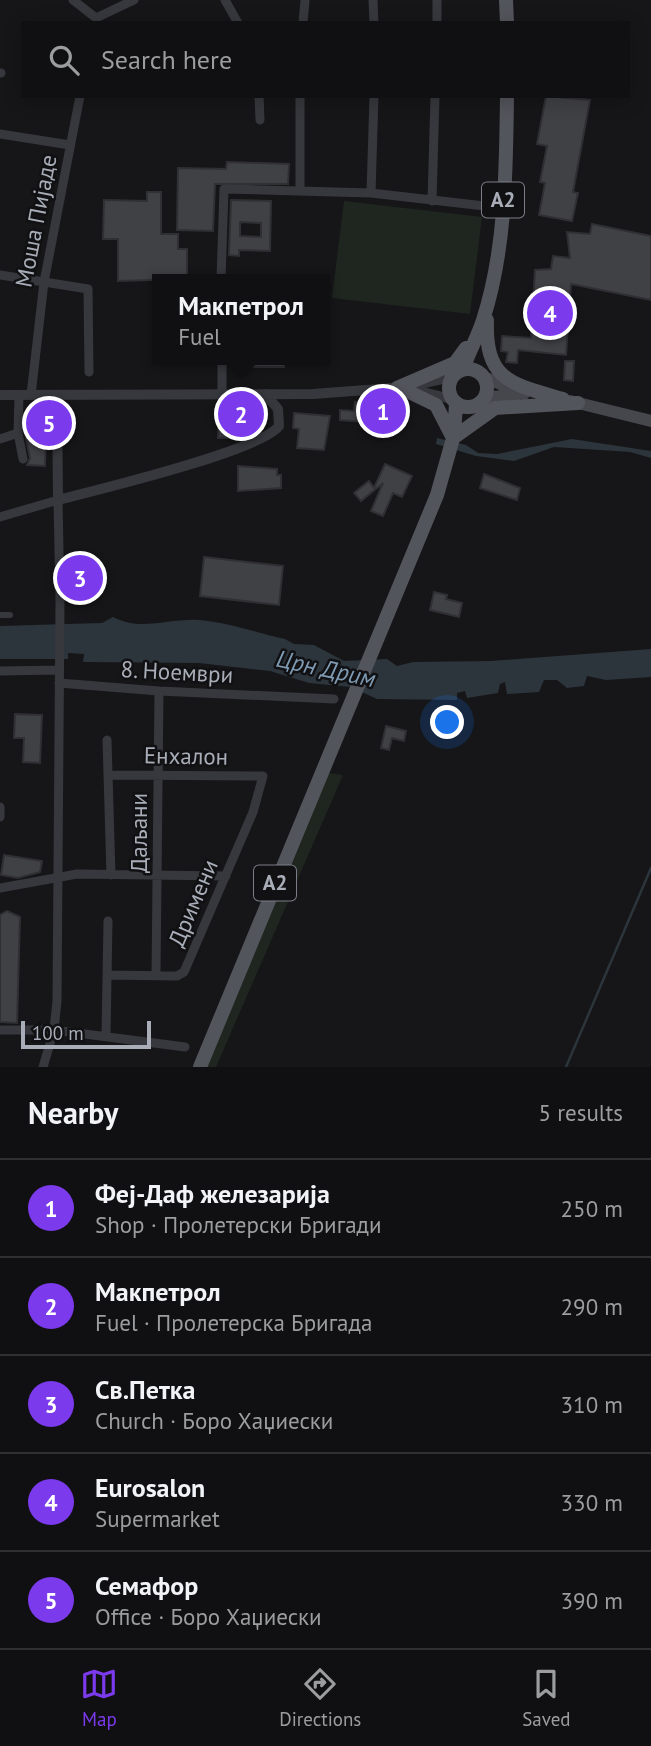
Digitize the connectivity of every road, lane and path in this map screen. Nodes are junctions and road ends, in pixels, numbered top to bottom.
1 (73, 0) edge
2 (134, 0) edge
3 (225, 0) edge
4 (305, 0) edge
5 (373, 0) edge
6 (437, 0) edge
7 (506, 0) edge
8 (96, 21) edge
9 (237, 21) edge
10 (303, 21) edge
11 (374, 21) edge
12 (437, 21) edge
13 (507, 21) edge
14 (80, 98) edge
15 (259, 98) edge
16 (300, 98) edge
17 (374, 98) edge
18 (435, 98) edge
19 (507, 98) edge
20 (260, 120) dead end
21 (0, 134) edge
22 (70, 145) junction
23 (300, 189) junction
24 (371, 193) junction
25 (432, 201) junction
26 (502, 208) junction
27 (221, 274) edge
28 (0, 275) edge
29 (44, 282) junction
30 (488, 303) junction
31 (222, 365) edge
32 (89, 372) dead end
33 (469, 374) junction
34 (401, 388) junction
35 (265, 394) junction
36 (296, 394) junction
37 (523, 394) junction
38 (0, 395) edge
39 (25, 395) junction
40 (222, 395) junction
41 (57, 396) junction
42 (454, 401) junction
43 (480, 402) junction
44 (578, 403) junction
45 (278, 409) junction
46 (651, 421) edge
47 (18, 433) junction
48 (453, 438) junction
49 (0, 439) edge
50 (23, 459) dead end
51 (58, 500) junction
52 (0, 517) edge
53 (0, 615) edge
54 (10, 615) dead end
55 (59, 670) junction
56 (0, 671) edge
57 (60, 683) junction
58 (159, 691) junction
59 (334, 699) dead end
60 (107, 740) dead end
61 (158, 774) junction
62 (108, 775) junction
63 (263, 776) joint
64 (0, 807) edge
65 (0, 817) edge
66 (158, 874) junction
67 (58, 875) junction
68 (111, 875) junction
69 (226, 876) junction
70 (0, 888) edge
71 (108, 921) dead end
72 (108, 975) junction
73 (156, 975) junction
74 (0, 1030) edge
75 (54, 1030) junction
76 (106, 1037) junction
77 (185, 1047) dead end
78 (43, 1067) edge
79 (200, 1067) edge

1 - 8 street
2 - 8 street
3 - 9 street
4 - 10 street
5 - 11 street
6 - 12 street
7 - 13 main road
14 - 22 street, Моша Пијаде
15 - 20 street
16 - 23 street
17 - 24 street
18 - 25 street
19 - 26 main road, A2
21 - 22 street
22 - 29 street, Моша Пијаде
23 - 24 street
23 - 27 street
24 - 25 street
25 - 26 street
26 - 30 main road, A2
28 - 29 street
29 - 32 street
29 - 39 street, Моша Пијаде
30 - 33 main road, A2
30 - 34 main road
30 - 44 main road
31 - 40 street
33 - 34 street
33 - 37 main road
33 - 42 main road, A2
33 - 43 main road, A2
34 - 36 street
34 - 42 street
34 - 48 main road
35 - 36 street
35 - 40 street
35 - 45 street
36 - 45 street
37 - 43 main road
37 - 44 main road
38 - 39 street
39 - 41 street
39 - 47 street, Моша Пијаде
40 - 41 street
41 - 51 street
42 - 43 main road
42 - 48 main road, A2
43 - 48 main road, A2
44 - 46 main road
44 - 48 main road
45 - 51 street
47 - 49 street
47 - 50 street, Моша Пијаде
48 - 79 main road, A2
51 - 52 street
51 - 55 street
53 - 54 street
55 - 56 street
55 - 57 street
57 - 58 street, 8. Ноември
57 - 67 street
58 - 59 street, 8. Ноември
58 - 61 street, Даљани
60 - 62 street
61 - 62 street, Енхалон
61 - 63 street, Енхалон
61 - 66 street, Даљани
62 - 68 street
63 - 69 street, Дримени
64 - 65 street
66 - 68 street
66 - 69 street
66 - 73 street, Даљани
67 - 68 street
67 - 70 street
67 - 75 street
69 - 73 street, Дримени
71 - 72 street
72 - 73 street, Дримени
72 - 76 street
74 - 75 street
75 - 76 street
75 - 78 street
76 - 77 street

